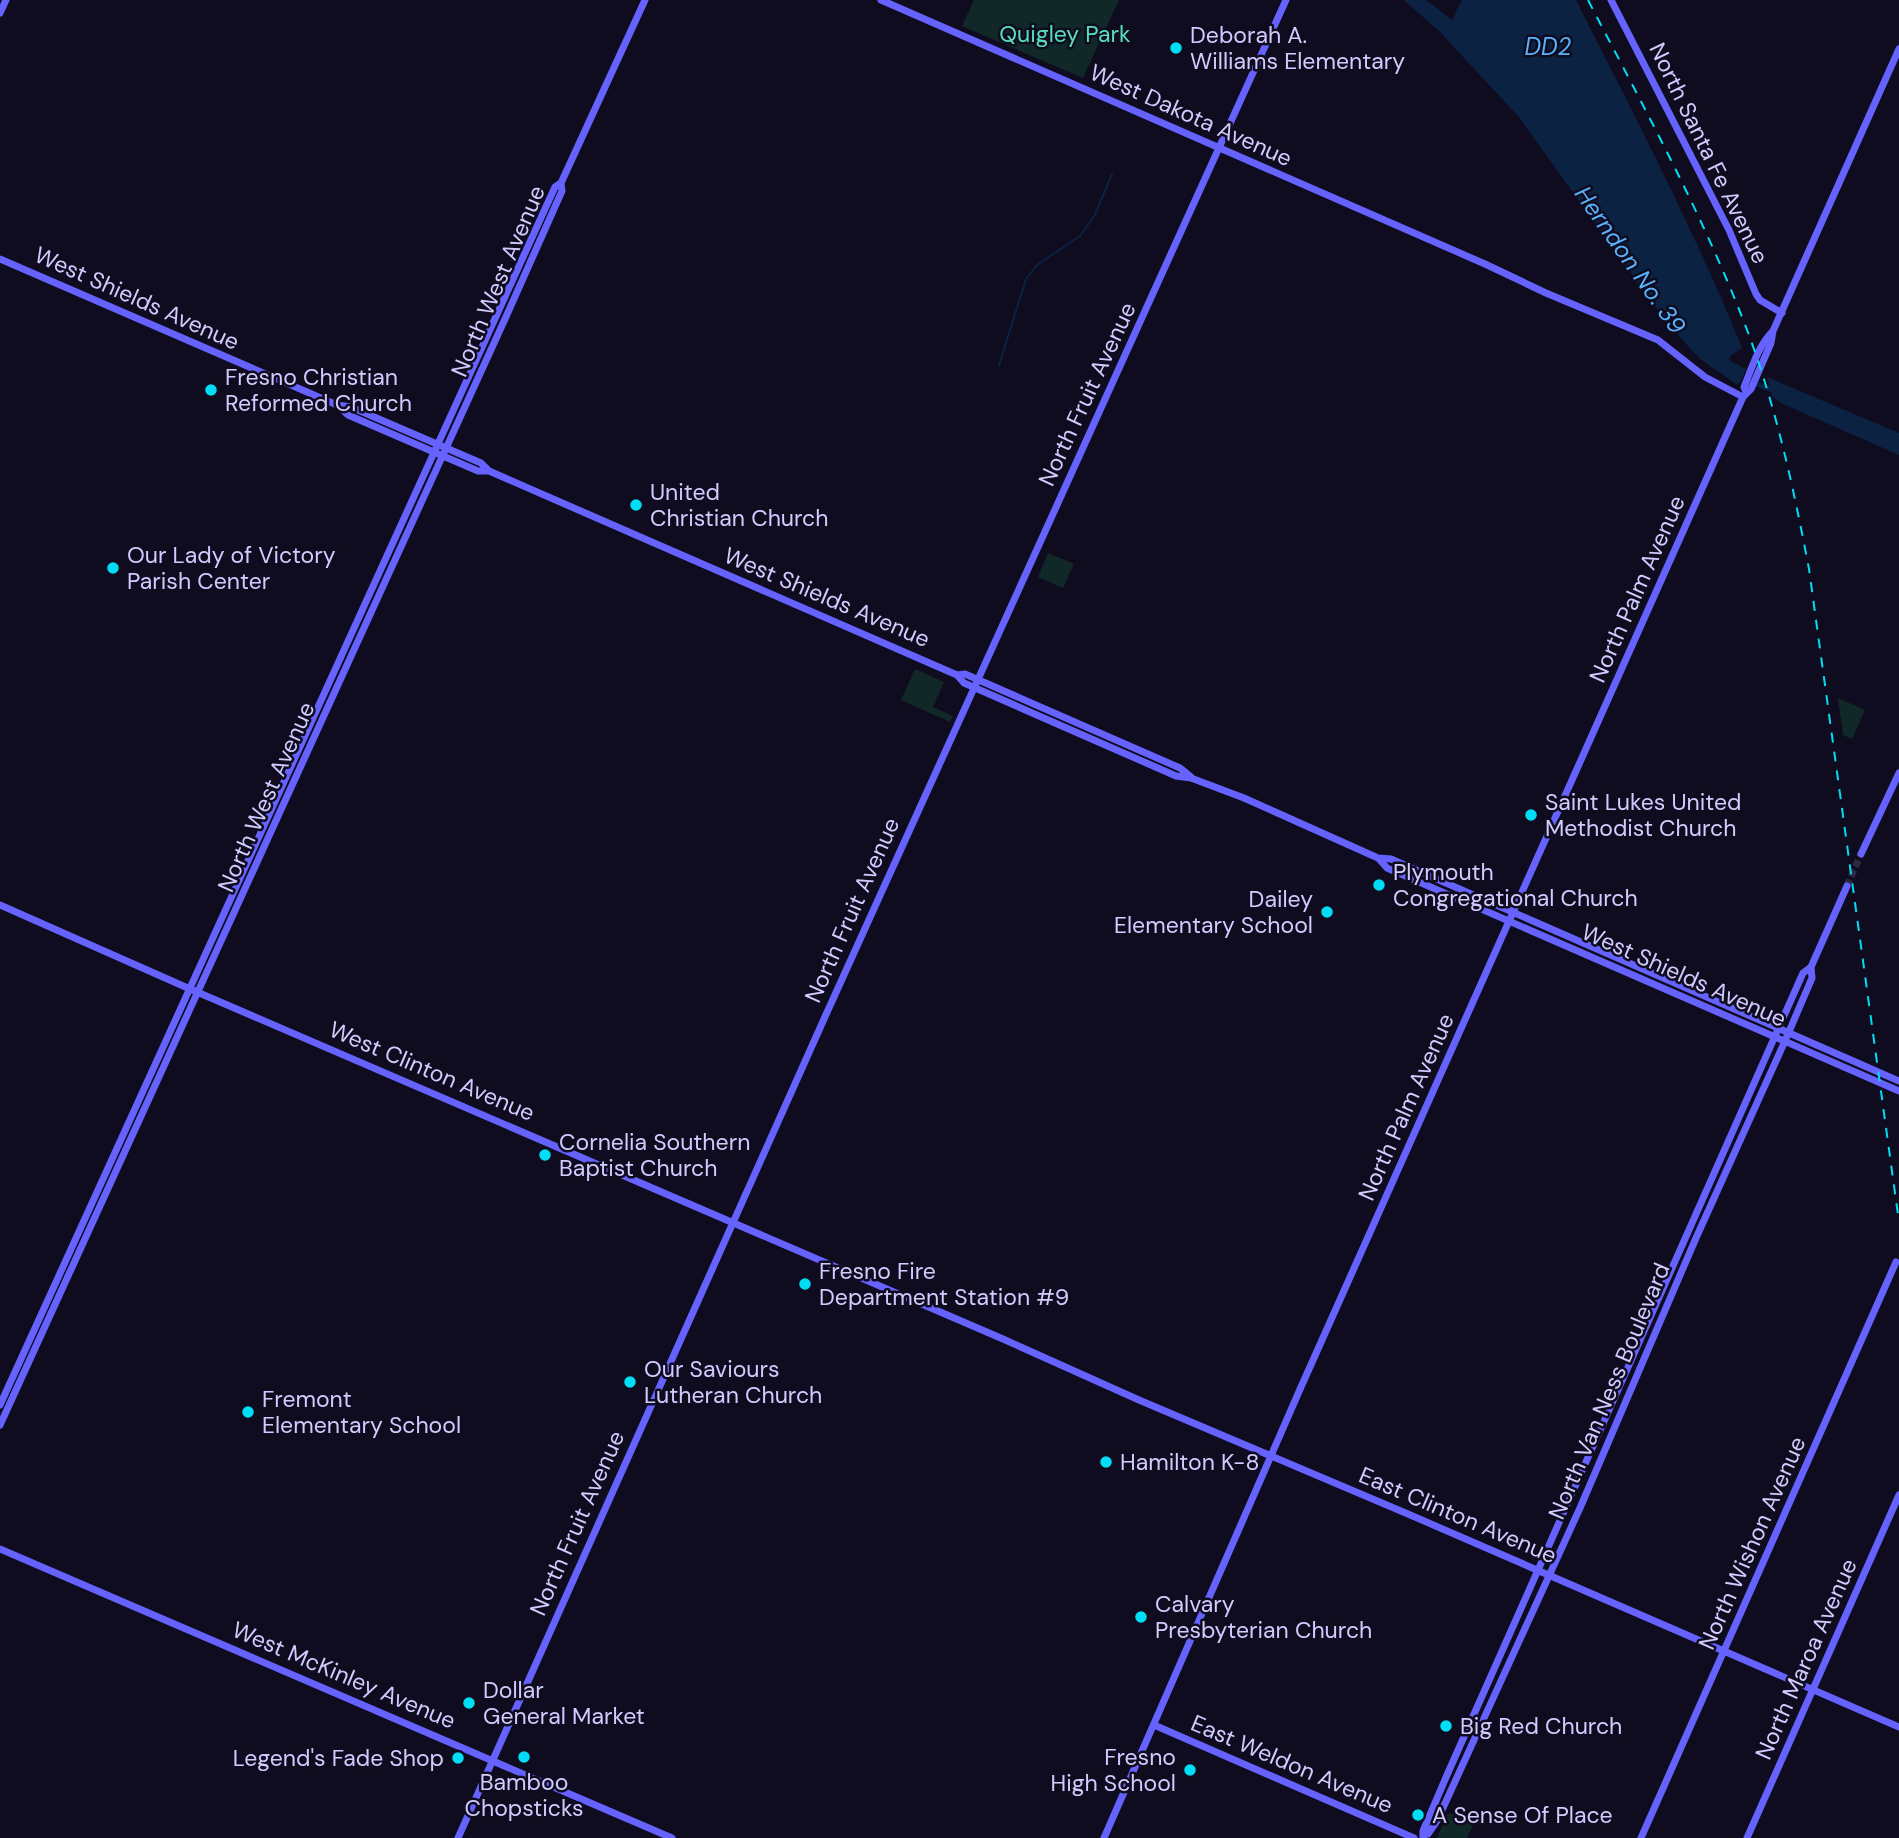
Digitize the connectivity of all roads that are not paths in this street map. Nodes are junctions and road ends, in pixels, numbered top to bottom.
1 (6, 0) edge
2 (645, 0) edge
3 (881, 0) edge
4 (1286, 0) edge
5 (1612, 1) edge
6 (0, 13) edge
7 (1899, 49) edge
8 (1219, 148) junction
9 (561, 183) junction
10 (0, 259) edge
11 (1782, 313) junction
12 (1746, 391) junction
13 (435, 448) junction
14 (444, 452) junction
15 (976, 683) junction
16 (1042, 717) junction
17 (1079, 723) junction
18 (1899, 773) edge
19 (1191, 778) junction
20 (1861, 854) tunnel mouth
21 (1847, 886) tunnel mouth
22 (0, 905) edge
23 (1510, 916) junction
24 (1811, 967) junction
25 (194, 991) junction
26 (1779, 1028) junction
27 (1789, 1033) junction
28 (1776, 1037) junction
29 (1785, 1041) junction
30 (1899, 1081) edge
31 (1899, 1091) edge
32 (733, 1223) junction
33 (1896, 1262) dead end
34 (1003, 1339) joint
35 (0, 1405) edge
36 (0, 1426) edge
37 (1270, 1457) junction
38 (1899, 1495) edge
39 (0, 1549) edge
40 (1539, 1570) junction
41 (1549, 1575) junction
42 (1724, 1652) junction
43 (1813, 1690) junction
44 (1154, 1726) junction
45 (1899, 1727) edge
46 (493, 1759) junction
47 (1423, 1836) edge
48 (458, 1838) edge
49 (672, 1838) edge
50 (1104, 1838) edge
51 (1414, 1838) edge
52 (1641, 1838) edge
53 (1747, 1838) edge

1 - 6 main road
2 - 9 main road, North West Avenue
3 - 8 main road, West Dakota Avenue
4 - 8 main road, North Fruit Avenue
5 - 11 main road, North Santa Fe Avenue
7 - 11 main road, North Palm Avenue
8 - 12 main road, West Dakota Avenue
8 - 15 main road, North Fruit Avenue
9 - 13 main road, North West Avenue
9 - 14 main road, North West Avenue
10 - 13 main road, West Shields Avenue
11 - 12 main road, North Palm Avenue
12 - 23 main road, North Palm Avenue
13 - 14 main road, West Shields Avenue
13 - 25 main road, North West Avenue
14 - 15 main road, West Shields Avenue
14 - 25 main road, North West Avenue
15 - 16 main road, West Shields Avenue
15 - 17 main road, West Shields Avenue
15 - 32 main road, North Fruit Avenue
16 - 17 main road
16 - 19 main road, West Shields Avenue
17 - 19 main road, West Shields Avenue
18 - 20 main road
19 - 23 main road, West Shields Avenue
21 - 24 main road, North Van Ness Boulevard
22 - 25 main road, West Clinton Avenue
23 - 26 main road, West Shields Avenue
23 - 28 main road, West Shields Avenue
23 - 37 main road, North Palm Avenue
24 - 26 main road, North Van Ness Boulevard
24 - 27 main road, North Van Ness Boulevard
25 - 32 main road, West Clinton Avenue
25 - 35 main road, North West Avenue
25 - 36 main road, North West Avenue
26 - 27 main road, West Shields Avenue
26 - 28 main road, North Van Ness Boulevard
27 - 29 main road, North Van Ness Boulevard
27 - 30 main road, West Shields Avenue
28 - 29 main road, West Shields Avenue
28 - 40 main road, North Van Ness Boulevard
29 - 31 main road, West Shields Avenue
29 - 41 main road, North Van Ness Boulevard
32 - 34 main road, West Clinton Avenue
32 - 46 main road, North Fruit Avenue
33 - 42 main road, North Wishon Avenue
34 - 37 main road, East Clinton Avenue
37 - 40 main road, East Clinton Avenue
37 - 44 main road, North Palm Avenue
38 - 43 main road, North Maroa Avenue
39 - 46 main road, West McKinley Avenue
40 - 41 main road, East Clinton Avenue
40 - 47 main road, North Van Ness Boulevard
41 - 42 main road, East Clinton Avenue
41 - 47 main road, North Van Ness Boulevard
42 - 43 main road, East Clinton Avenue
42 - 52 main road, North Wishon Avenue
43 - 45 main road, East Clinton Avenue
43 - 53 main road, North Maroa Avenue
44 - 50 main road, North Palm Avenue
44 - 51 main road, East Weldon Avenue
46 - 48 main road, North Fruit Avenue
46 - 49 main road, West McKinley Avenue

